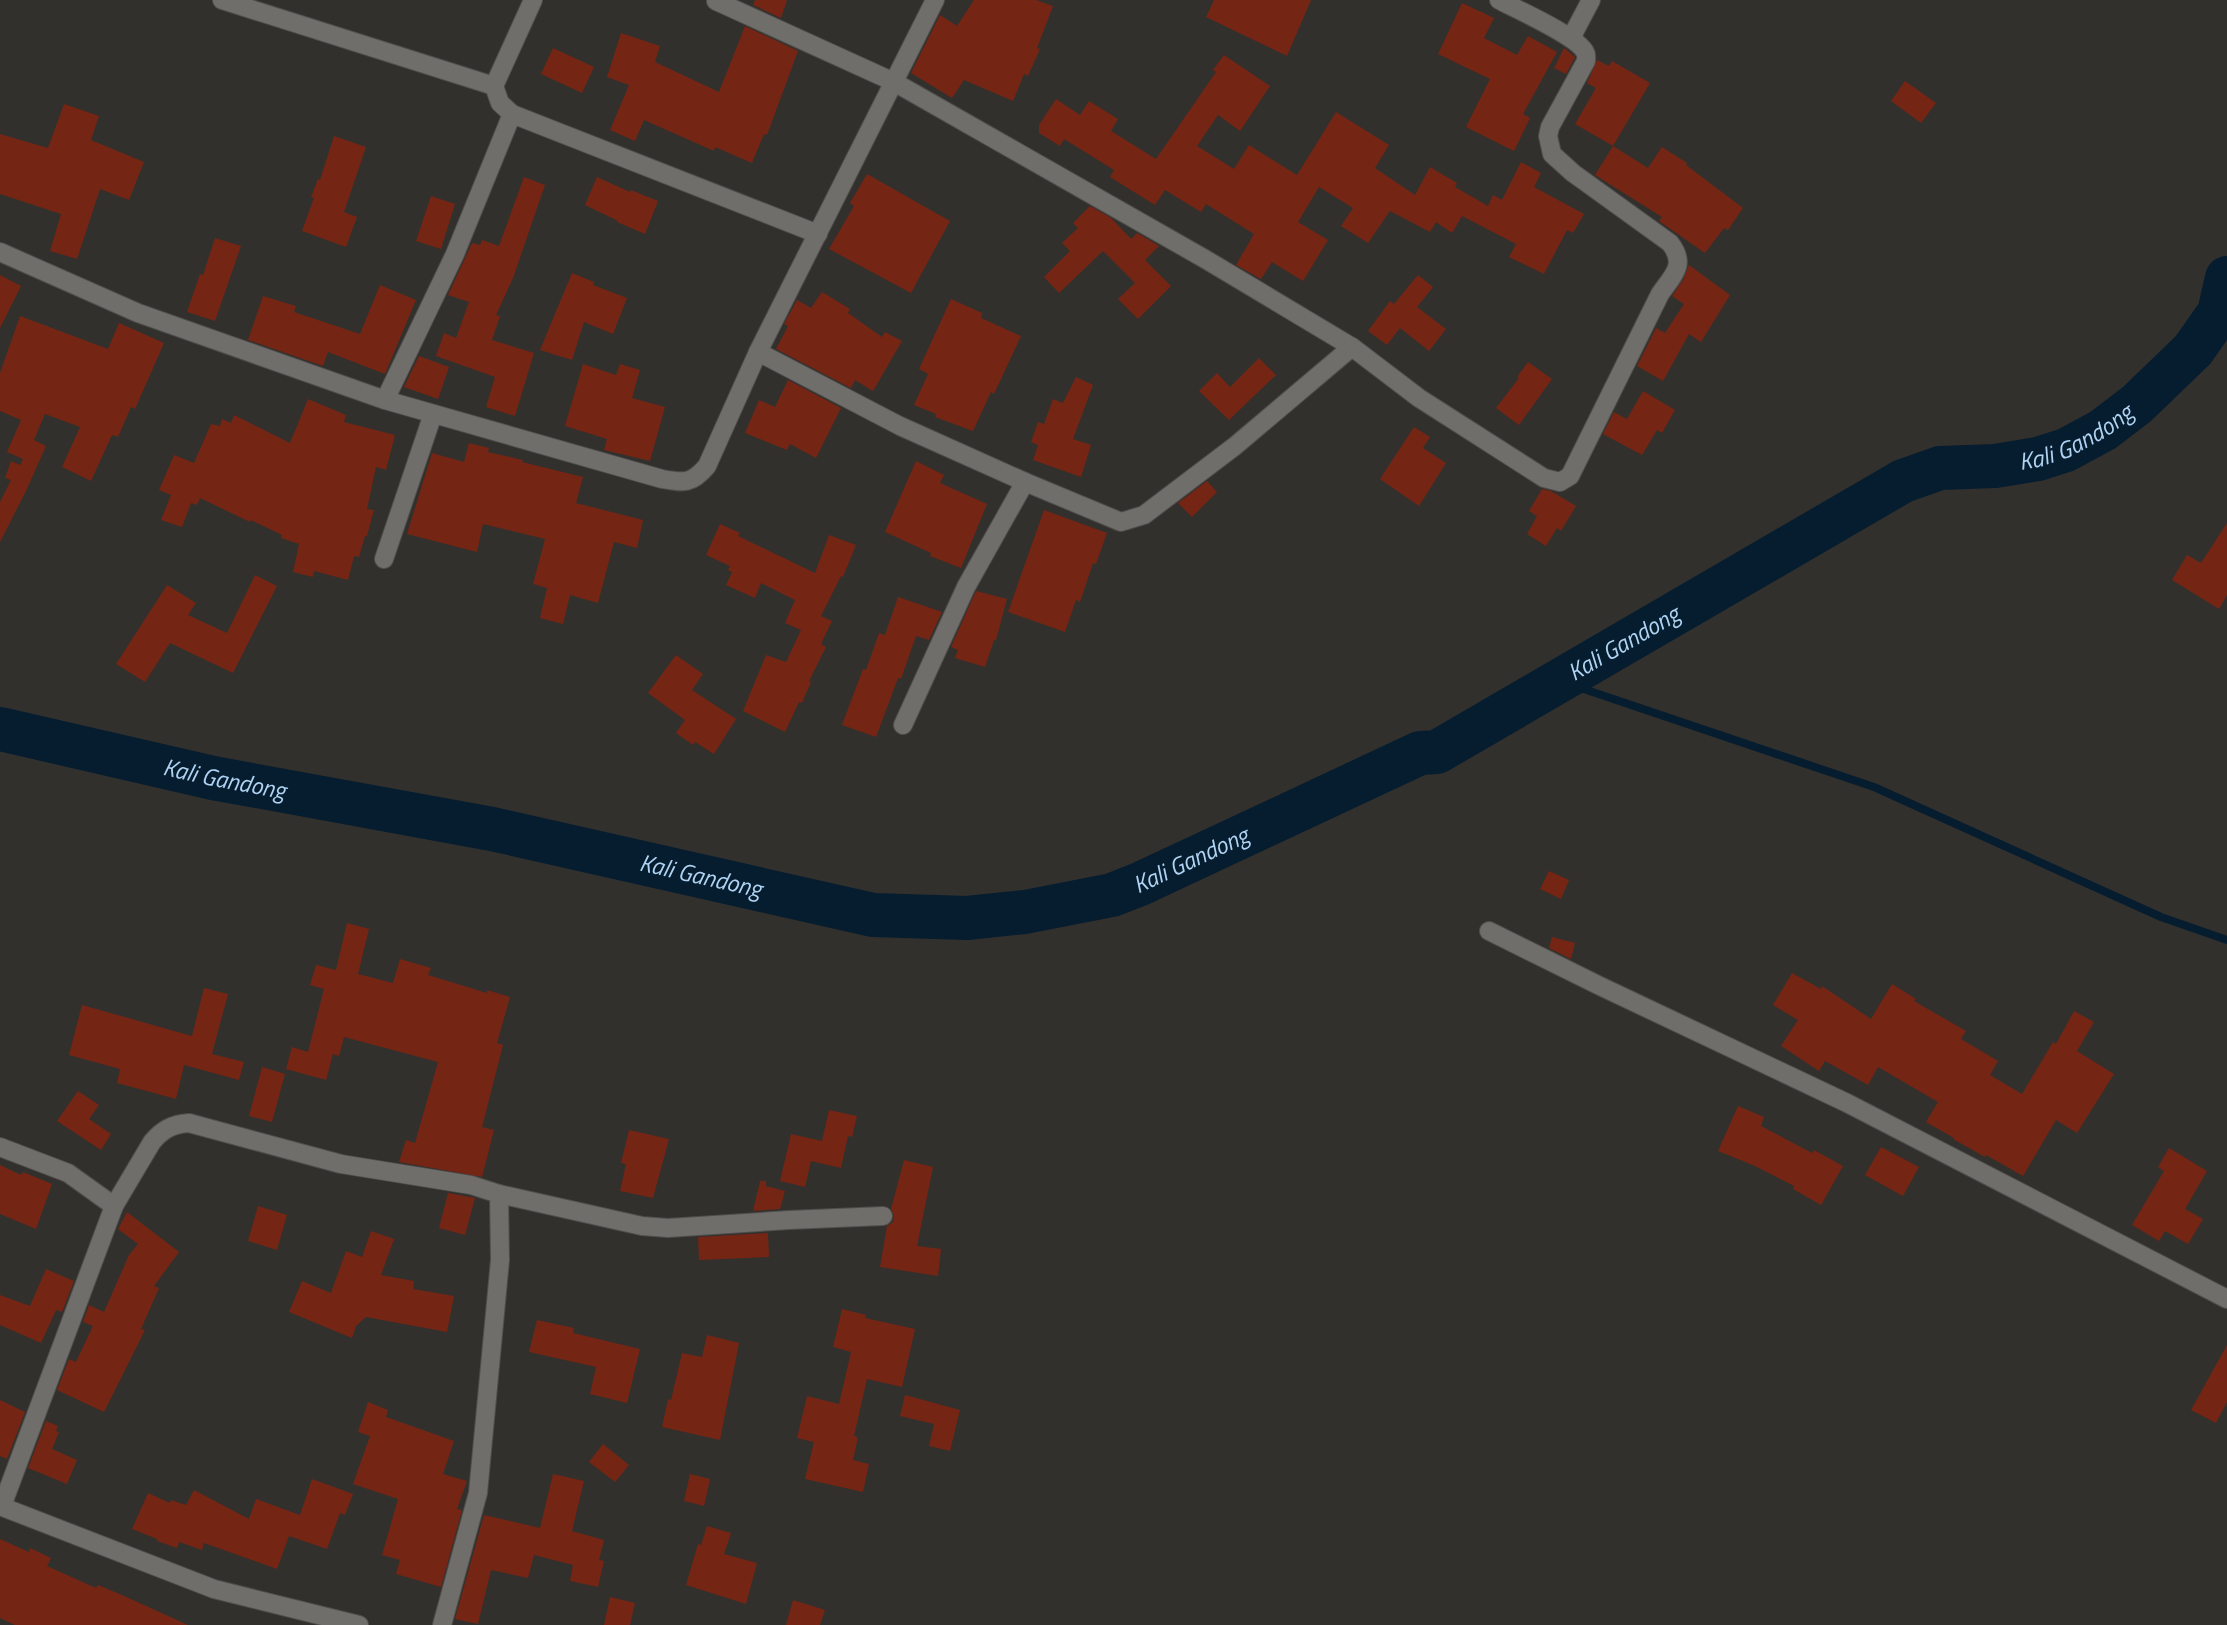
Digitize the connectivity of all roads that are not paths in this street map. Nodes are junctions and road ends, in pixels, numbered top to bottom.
1 (222, 0) edge
2 (533, 0) edge
3 (935, 0) edge
4 (1499, 0) edge
5 (1591, 0) edge
6 (716, 1) edge
7 (1571, 38) junction
8 (894, 82) junction
9 (494, 86) junction
10 (512, 114) junction
11 (818, 234) junction
12 (0, 252) edge
13 (1352, 346) junction
14 (758, 352) junction
15 (385, 400) junction
16 (433, 414) junction
17 (1025, 482) junction
18 (384, 559) dead end
19 (903, 725) dead end
20 (1489, 931) dead end
21 (0, 1148) edge
22 (499, 1194) junction
23 (114, 1206) junction
24 (883, 1216) dead end
25 (2227, 1299) edge
26 (1, 1506) edge
27 (359, 1625) edge
28 (442, 1625) edge

1 - 9 street
2 - 9 street
3 - 8 street
4 - 7 street
5 - 7 street
6 - 8 street
7 - 13 street
8 - 11 street
8 - 13 street
9 - 10 street
10 - 11 street
10 - 15 street
11 - 14 street
12 - 15 street
13 - 17 street
14 - 16 street
14 - 17 street
15 - 16 street
16 - 18 street
17 - 19 street
20 - 25 street
21 - 23 street
22 - 23 street
22 - 24 street
22 - 28 street
23 - 26 street
26 - 27 street

